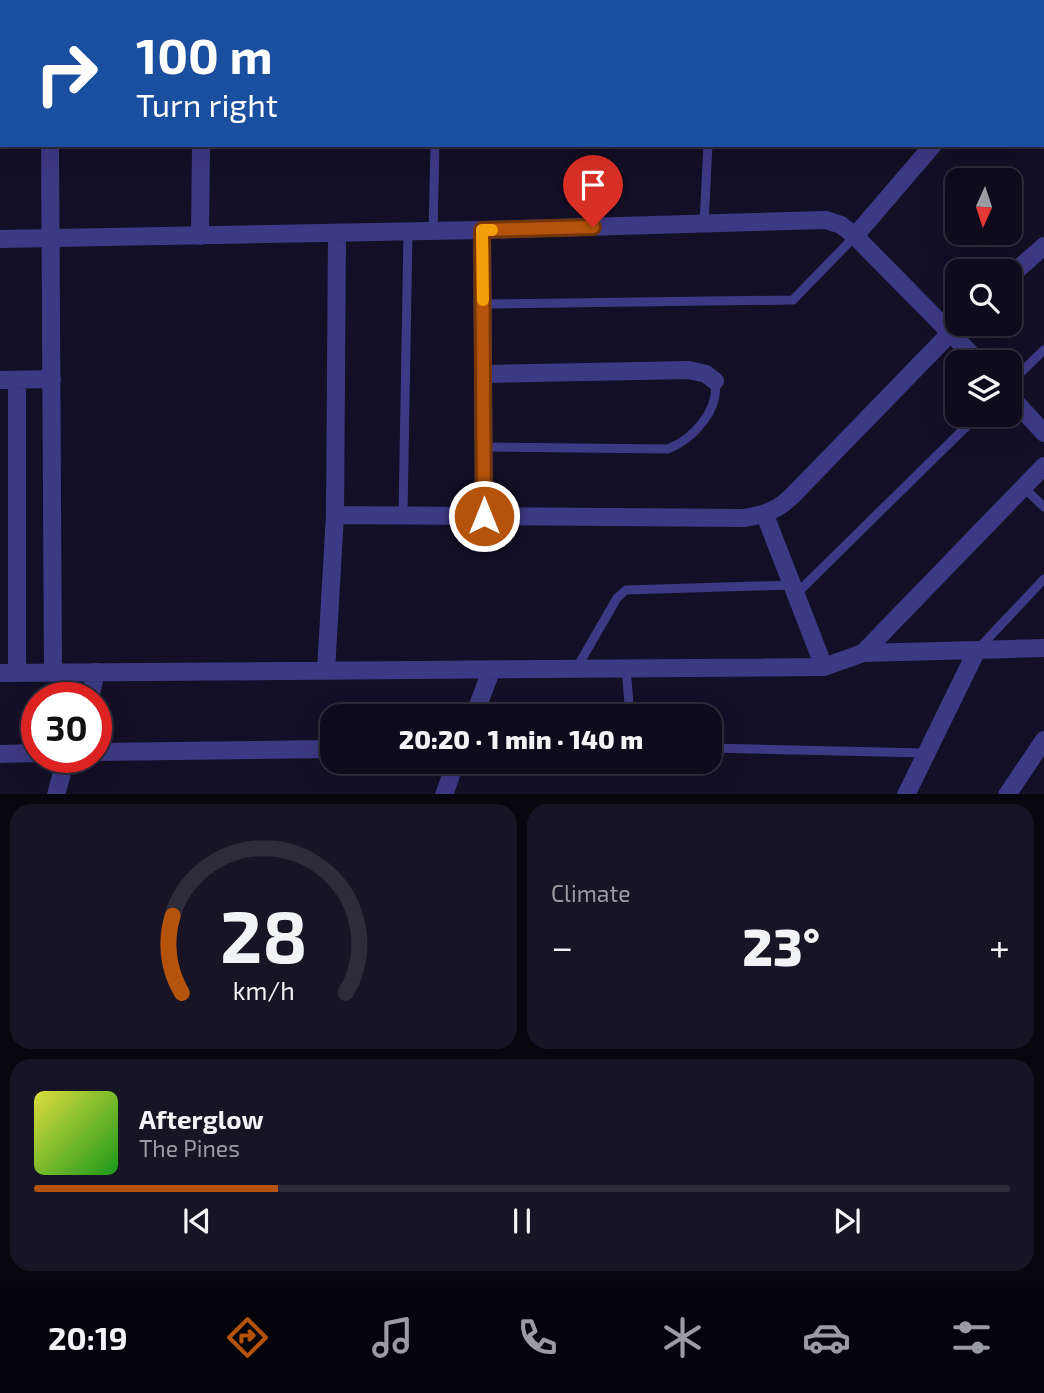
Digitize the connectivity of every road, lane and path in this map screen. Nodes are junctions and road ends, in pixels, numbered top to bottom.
1 (50, 147) edge
2 (201, 147) edge
3 (435, 147) edge
4 (708, 147) edge
5 (931, 147) edge
6 (704, 223) junction
7 (482, 230) junction
8 (408, 232) junction
9 (433, 232) junction
10 (337, 233) junction
11 (200, 236) junction
12 (855, 236) junction
13 (0, 239) edge
14 (50, 239) junction
15 (1044, 246) edge
16 (1022, 265) edge
17 (483, 304) junction
18 (945, 319) edge
19 (947, 336) edge
20 (1044, 350) edge
21 (1022, 371) edge
22 (484, 374) junction
23 (52, 379) junction
24 (8, 380) edge
25 (715, 381) joint
26 (1022, 409) edge
27 (965, 427) edge
28 (1044, 433) edge
29 (484, 447) junction
30 (1044, 466) edge
31 (1023, 487) junction
32 (1044, 507) edge
33 (335, 515) junction
34 (403, 515) junction
35 (765, 515) junction
36 (484, 516) junction
37 (1044, 579) edge
38 (793, 590) junction
39 (1044, 648) edge
40 (977, 650) junction
41 (863, 653) junction
42 (824, 667) junction
43 (626, 668) junction
44 (576, 669) junction
45 (326, 671) junction
46 (491, 671) junction
47 (96, 672) junction
48 (9, 673) edge
49 (53, 673) junction
50 (94, 682) edge
51 (479, 704) edge
52 (629, 704) edge
53 (1044, 740) edge
54 (722, 748) edge
55 (320, 749) edge
56 (112, 752) edge
57 (21, 753) edge
58 (925, 753) junction
59 (0, 754) edge
60 (62, 773) edge
61 (451, 774) edge
62 (56, 794) edge
63 (444, 794) edge
64 (906, 794) edge
65 (1007, 794) edge

1 - 14 street
2 - 11 street
3 - 9 lane
4 - 6 lane
5 - 12 street
6 - 7 street
6 - 12 street
7 - 9 street
7 - 17 street
8 - 9 street
8 - 10 street
8 - 34 lane
10 - 11 street
10 - 33 street
11 - 14 street
12 - 17 lane
12 - 18 street
13 - 14 street
14 - 23 street
15 - 16 street
17 - 22 street
19 - 35 street
20 - 21 lane
22 - 25 street
22 - 29 street
23 - 24 street
23 - 49 street
24 - 48 street
25 - 29 lane
26 - 28 street
27 - 38 lane
29 - 36 street
30 - 31 street
31 - 32 lane
31 - 41 street
33 - 34 street
33 - 45 street
34 - 36 street
35 - 36 street
35 - 38 street
37 - 40 lane
38 - 42 street
38 - 44 lane
39 - 40 street
40 - 41 street
40 - 58 street
41 - 42 street
42 - 43 street
43 - 44 street
43 - 52 lane
44 - 46 street
45 - 46 street
45 - 47 street
46 - 51 street
47 - 49 street
47 - 50 street
48 - 49 street
53 - 65 street
54 - 58 lane
55 - 56 street
57 - 59 street
58 - 64 street
60 - 62 street
61 - 63 street

